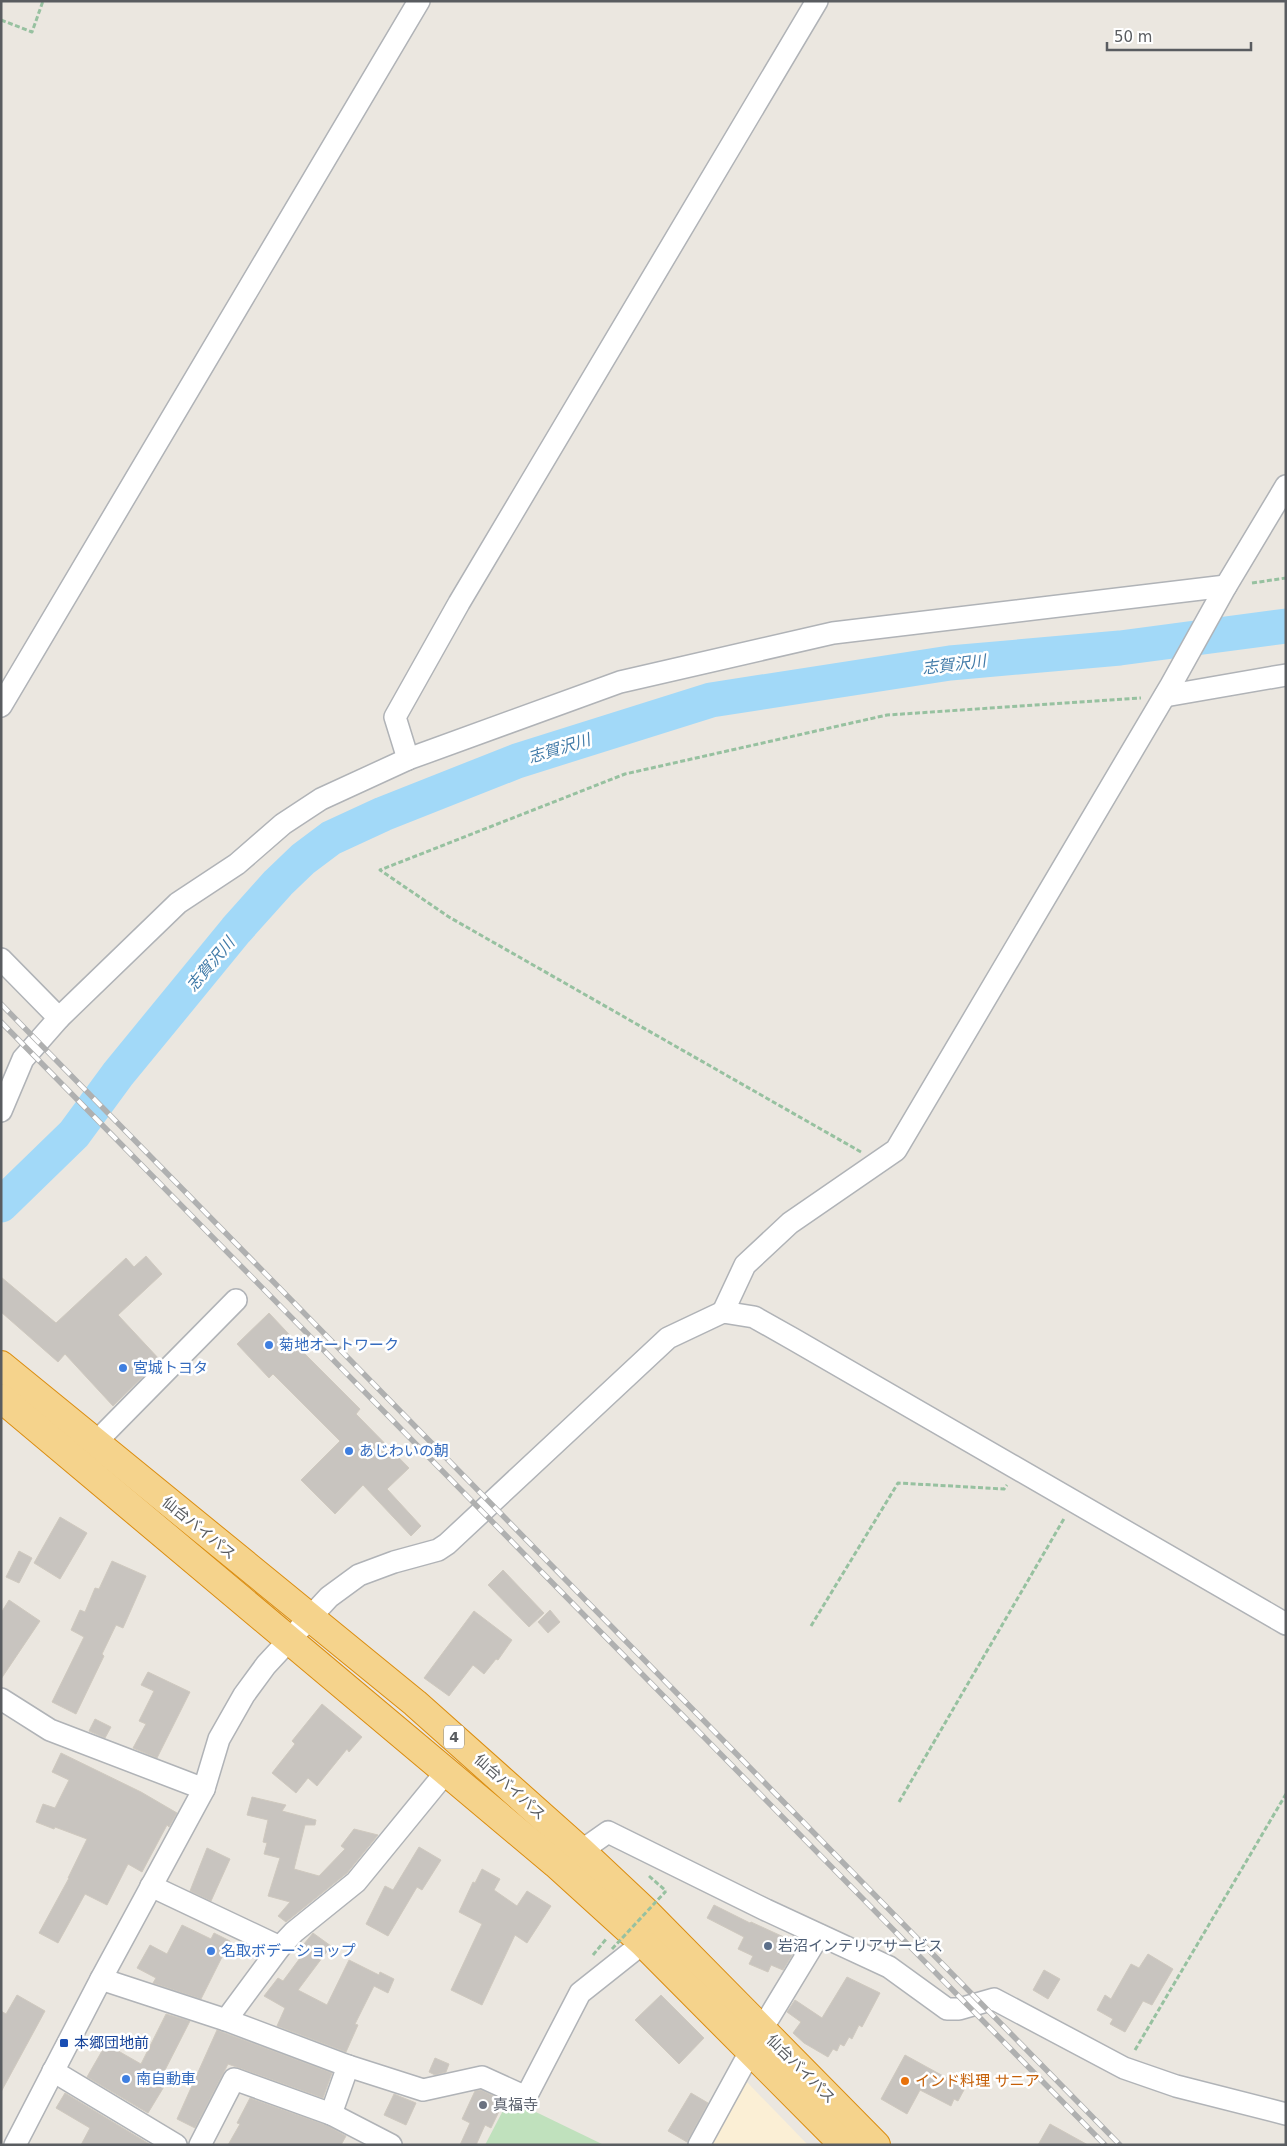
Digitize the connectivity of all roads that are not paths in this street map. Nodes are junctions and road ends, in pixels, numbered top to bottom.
1 (419, 1) edge
2 (817, 1) edge
3 (1286, 486) edge
4 (1224, 590) junction
5 (1286, 675) edge
6 (1168, 691) junction
7 (1, 706) edge
8 (408, 759) junction
9 (1, 959) edge
10 (59, 1018) junction
11 (1, 1111) edge
12 (236, 1300) dead end
13 (723, 1312) junction
14 (1, 1365) edge
15 (1, 1398) edge
16 (95, 1443) junction
17 (311, 1618) junction
18 (1286, 1624) edge
19 (289, 1641) junction
20 (1, 1699) edge
21 (446, 1772) junction
22 (204, 1789) junction
23 (581, 1851) junction
24 (152, 1886) junction
25 (819, 1935) junction
26 (643, 1943) junction
27 (280, 1947) junction
28 (101, 1978) junction
29 (226, 2020) junction
30 (756, 2040) junction
31 (348, 2066) junction
32 (54, 2071) junction
33 (331, 2114) junction
34 (1286, 2114) edge
35 (15, 2145) edge
36 (176, 2145) edge
37 (200, 2145) edge
38 (391, 2145) edge
39 (699, 2145) edge
40 (844, 2145) edge
41 (876, 2145) edge

1 - 7 street
2 - 8 street
3 - 4 street
4 - 6 street
4 - 8 street
5 - 6 street
6 - 13 street
8 - 10 street
9 - 10 street
10 - 11 street
12 - 16 street
13 - 17 street
13 - 18 street
14 - 16 highway, 仙台バイパス / 4
15 - 19 highway, 仙台バイパス / 4
16 - 17 highway, 仙台バイパス / 4
17 - 19 street
17 - 23 highway, 仙台バイパス / 4
19 - 21 highway, 仙台バイパス / 4
19 - 22 street
20 - 22 street
21 - 26 highway, 仙台バイパス / 4
21 - 27 street
22 - 24 street
23 - 25 street
23 - 30 highway, 仙台バイパス / 4
24 - 27 street
24 - 28 street
25 - 30 street
25 - 34 street
26 - 30 highway, 仙台バイパス / 4
26 - 31 street
27 - 29 street
28 - 29 street
28 - 32 street
29 - 31 street
30 - 39 street
30 - 40 highway, 仙台バイパス / 4
30 - 41 highway, 仙台バイパス / 4
31 - 33 street
32 - 35 street
32 - 36 street
33 - 37 street
33 - 38 street

